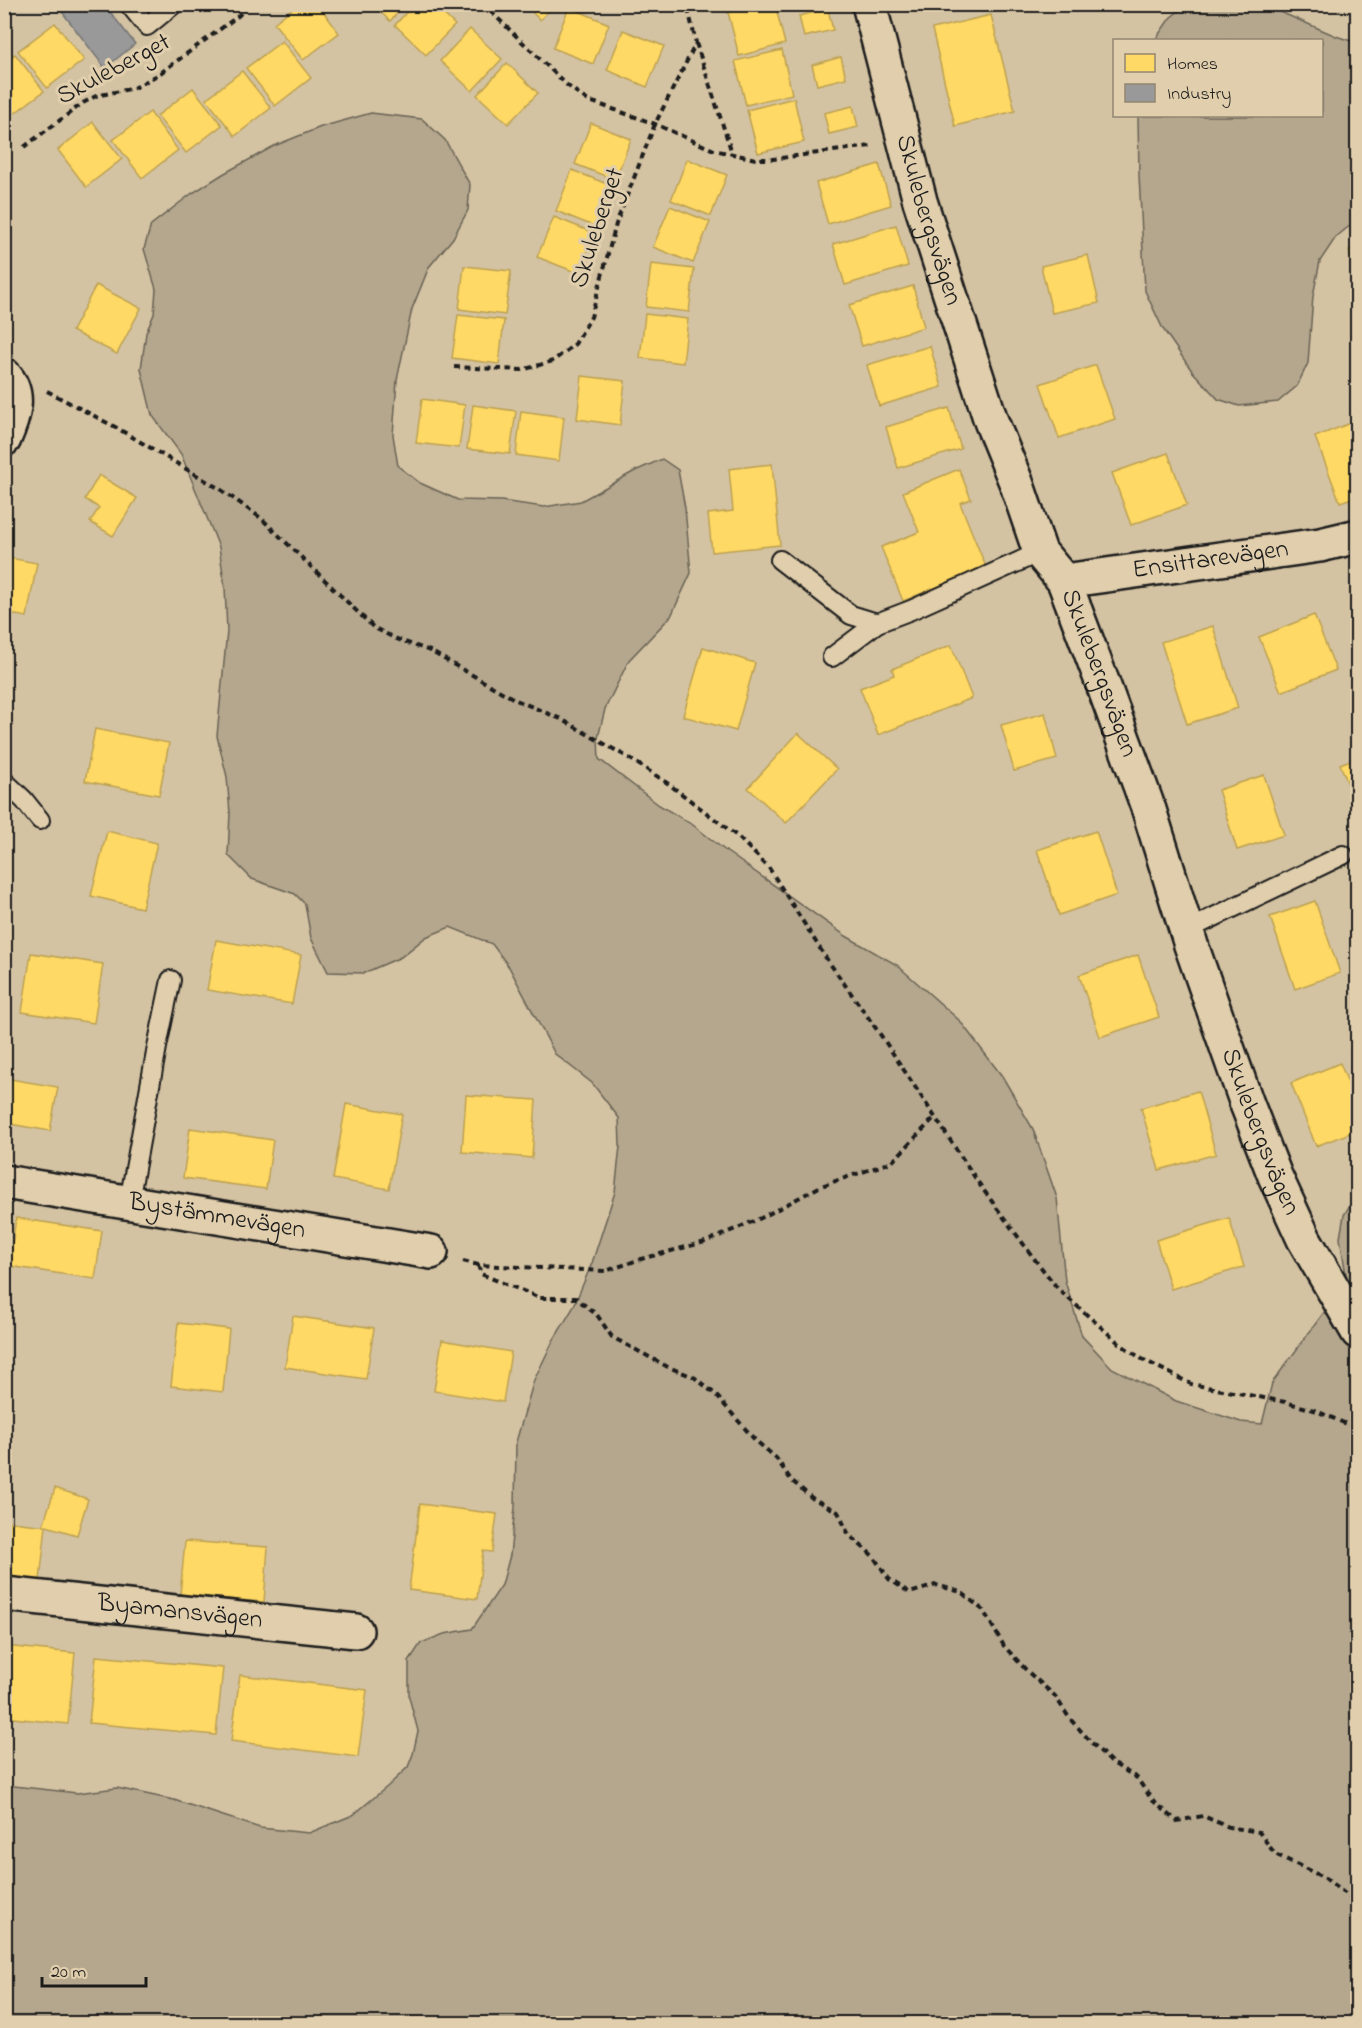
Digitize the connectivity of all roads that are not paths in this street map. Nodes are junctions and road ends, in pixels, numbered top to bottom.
1 (129, 4) edge
2 (174, 4) edge
3 (869, 4) edge
4 (4, 375) edge
5 (4, 439) edge
6 (1358, 536) edge
7 (1040, 552) junction
8 (780, 560) dead end
9 (1064, 581) junction
10 (877, 623) junction
11 (832, 657) dead end
12 (4, 781) edge
13 (40, 820) dead end
14 (1342, 855) dead end
15 (1187, 930) junction
16 (171, 981) dead end
17 (4, 1182) edge
18 (129, 1202) junction
19 (431, 1252) road end
20 (1358, 1332) edge
21 (4, 1594) edge
22 (356, 1631) dead end

1 - 2 lane
3 - 7 street, Skulebergsvägen
4 - 5 street
6 - 9 street, Ensittarevägen
7 - 9 street, Skulebergsvägen
7 - 10 lane
8 - 10 lane
9 - 15 street, Skulebergsvägen
10 - 11 lane
12 - 13 lane
14 - 15 lane
15 - 20 street, Skulebergsvägen
16 - 18 lane
17 - 18 street, Bystämmevägen
18 - 19 street, Bystämmevägen
21 - 22 street, Byamansvägen

